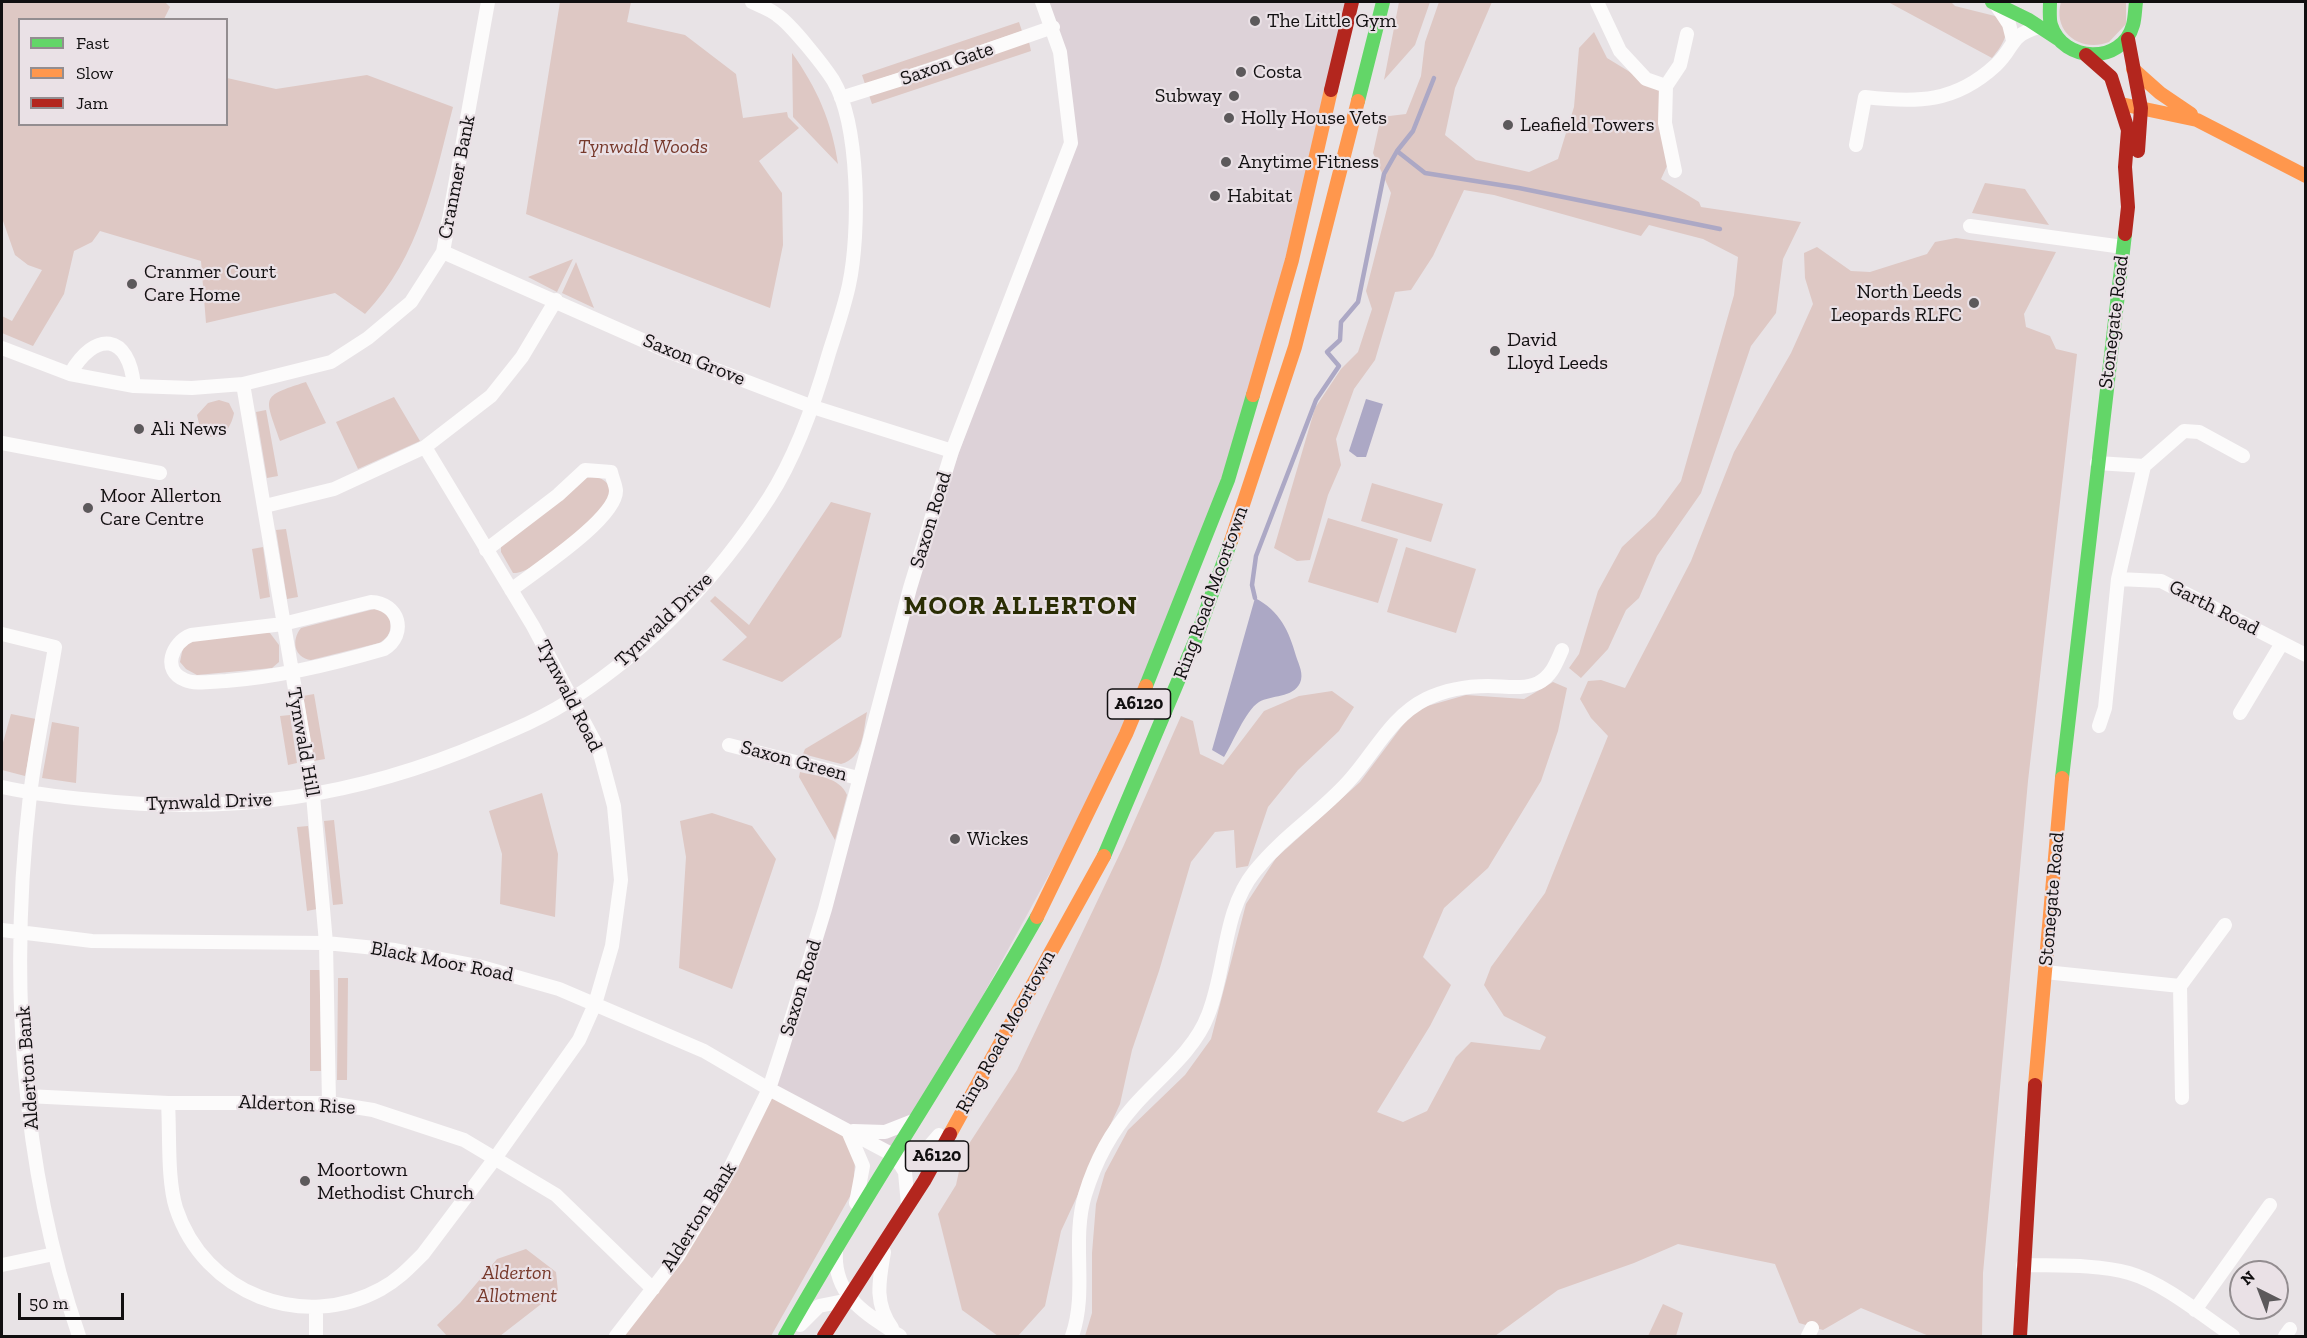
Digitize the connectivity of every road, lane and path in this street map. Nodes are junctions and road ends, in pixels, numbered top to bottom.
1 (488, 2) edge
2 (752, 2) edge
3 (1042, 2) edge
4 (1352, 2) edge
5 (1383, 2) edge
6 (1597, 2) edge
7 (2050, 2) edge
8 (2136, 2) edge
9 (1994, 4) edge
10 (1053, 27) junction
11 (2040, 27) junction
12 (1687, 34) dead end
13 (2058, 39) junction
14 (2128, 39) junction
15 (2013, 40) junction
16 (2086, 56) junction
17 (2133, 69) junction
18 (1666, 86) junction
19 (841, 98) junction
20 (2121, 104) junction
21 (2141, 108) junction
22 (2197, 120) junction
23 (2139, 136) junction
24 (1856, 145) dead end
25 (1675, 171) dead end
26 (2306, 176) edge
27 (2128, 180) junction
28 (1970, 226) dead end
29 (2123, 247) junction
30 (442, 252) junction
31 (556, 300) junction
32 (2, 348) edge
33 (70, 374) junction
34 (243, 384) junction
35 (134, 386) junction
36 (813, 407) junction
37 (2, 443) edge
38 (425, 447) junction
39 (952, 451) junction
40 (2243, 456) dead end
41 (2097, 462) junction
42 (2144, 466) junction
43 (160, 474) dead end
44 (266, 506) junction
45 (486, 550) junction
46 (2118, 579) junction
47 (511, 590) junction
48 (284, 624) junction
49 (2, 634) edge
50 (2282, 643) junction
51 (1562, 650) dead end
52 (2306, 655) edge
53 (291, 673) junction
54 (572, 699) junction
55 (2240, 713) dead end
56 (2099, 726) dead end
57 (729, 745) dead end
58 (858, 778) junction
59 (2, 787) edge
60 (30, 794) junction
61 (313, 795) junction
62 (2225, 926) dead end
63 (2, 930) edge
64 (22, 934) junction
65 (326, 943) junction
66 (2045, 972) junction
67 (2180, 986) junction
68 (595, 1004) junction
69 (769, 1089) junction
70 (27, 1096) junction
71 (2182, 1098) dead end
72 (168, 1103) junction
73 (329, 1103) junction
74 (966, 1104) junction
75 (918, 1119) junction
76 (848, 1131) junction
77 (895, 1156) junction
78 (496, 1157) junction
79 (2270, 1205) dead end
80 (908, 1208) junction
81 (847, 1229) junction
82 (885, 1244) junction
83 (836, 1246) junction
84 (54, 1254) junction
85 (2, 1265) edge
86 (2023, 1265) junction
87 (653, 1289) junction
88 (849, 1300) junction
89 (316, 1308) junction
90 (2195, 1310) junction
91 (899, 1335) edge
92 (79, 1336) edge
93 (316, 1336) edge
94 (616, 1336) edge
95 (785, 1336) edge
96 (790, 1336) edge
97 (824, 1336) edge
98 (1071, 1336) edge
99 (2020, 1336) edge
100 (2233, 1336) edge

1 - 30 street, Cranmer Bank
2 - 19 street, Tynwald Drive
3 - 10 street, Saxon Road
4 - 75 main road, Ring Road Moortown / A6120
5 - 74 main road, Ring Road Moortown / A6120
6 - 18 street
7 - 13 main road
8 - 14 main road
9 - 11 main road, Stonegate Road
9 - 15 street
10 - 19 street, Saxon Gate
10 - 39 street, Saxon Road
11 - 13 main road, Stonegate Road
11 - 15 street
12 - 18 street
13 - 16 main road, Stonegate Road
14 - 16 main road
14 - 17 main road, Stonegate Road
15 - 24 street
16 - 20 main road, Stonegate Road
17 - 21 main road, Stonegate Road
17 - 22 main road
18 - 25 street
19 - 36 street, Tynwald Drive
20 - 21 main road
20 - 27 main road, Stonegate Road
21 - 22 main road
21 - 23 main road, Stonegate Road
22 - 23 main road
22 - 26 main road
23 - 27 main road, Stonegate Road
27 - 29 main road, Stonegate Road
28 - 29 street
29 - 41 main road, Stonegate Road
30 - 31 street, Saxon Grove
30 - 34 street, Cranmer Bank
31 - 36 street, Saxon Grove
31 - 38 street
32 - 33 street, Cranmer Bank
33 - 35 street, Cranmer Bank
33 - 35 street
34 - 35 street, Cranmer Bank
34 - 44 street, Tynwald Hill
36 - 39 street, Saxon Grove
36 - 54 street, Tynwald Drive
37 - 43 street
38 - 44 street
38 - 45 street, Tynwald Road
39 - 58 street, Saxon Road
40 - 42 street
41 - 42 street
41 - 66 main road, Stonegate Road
42 - 46 street
44 - 48 street, Tynwald Hill
45 - 47 street, Tynwald Road
45 - 47 street
46 - 50 street, Garth Road
46 - 56 street
47 - 54 street, Tynwald Road
48 - 53 street, Tynwald Hill
48 - 53 street
48 - 53 street
49 - 60 street, Alderton Bank
50 - 52 street, Garth Road
50 - 55 street
51 - 98 street
53 - 61 street, Tynwald Hill
54 - 61 street, Tynwald Drive
54 - 68 street, Tynwald Road
57 - 58 street, Saxon Green
58 - 69 street, Saxon Road
59 - 60 street, Tynwald Drive
60 - 61 street, Tynwald Drive
60 - 64 street, Alderton Bank
61 - 65 street, Tynwald Hill
62 - 67 street
63 - 64 street, Black Moor Road
64 - 65 street, Black Moor Road
64 - 70 street, Alderton Bank
65 - 68 street, Black Moor Road
65 - 73 street, Tynwald Hill
66 - 67 street
66 - 86 main road, Stonegate Road
67 - 71 street
68 - 69 street, Black Moor Road
68 - 78 street, Tynwald Road
69 - 76 street, Black Moor Road
69 - 87 street, Alderton Bank
70 - 72 street, Alderton Rise
70 - 84 street, Alderton Bank
72 - 73 street, Alderton Rise
72 - 89 street, Tynwald Road
73 - 78 street, Alderton Rise
74 - 77 street
74 - 80 main road, Ring Road Moortown / A6120
75 - 76 street, Black Moor Road
75 - 77 main road, Ring Road Moortown / A6120
76 - 77 street, Black Moor Road
76 - 81 street
77 - 80 street
77 - 81 main road, Ring Road Moortown / A6120
78 - 87 street, Alderton Rise
78 - 89 street, Tynwald Road
79 - 90 street
80 - 82 main road, Ring Road Moortown / A6120
81 - 83 main road, Ring Road Moortown / A6120
82 - 88 main road, Ring Road Moortown / A6120
82 - 91 street
83 - 88 street
83 - 95 main road, A6120
84 - 85 street
84 - 92 street, Alderton Bank
86 - 90 street
86 - 99 main road, Stonegate Road
87 - 94 street, Alderton Bank
88 - 91 street
88 - 96 street
88 - 97 main road, A6120
89 - 93 street
90 - 100 street

